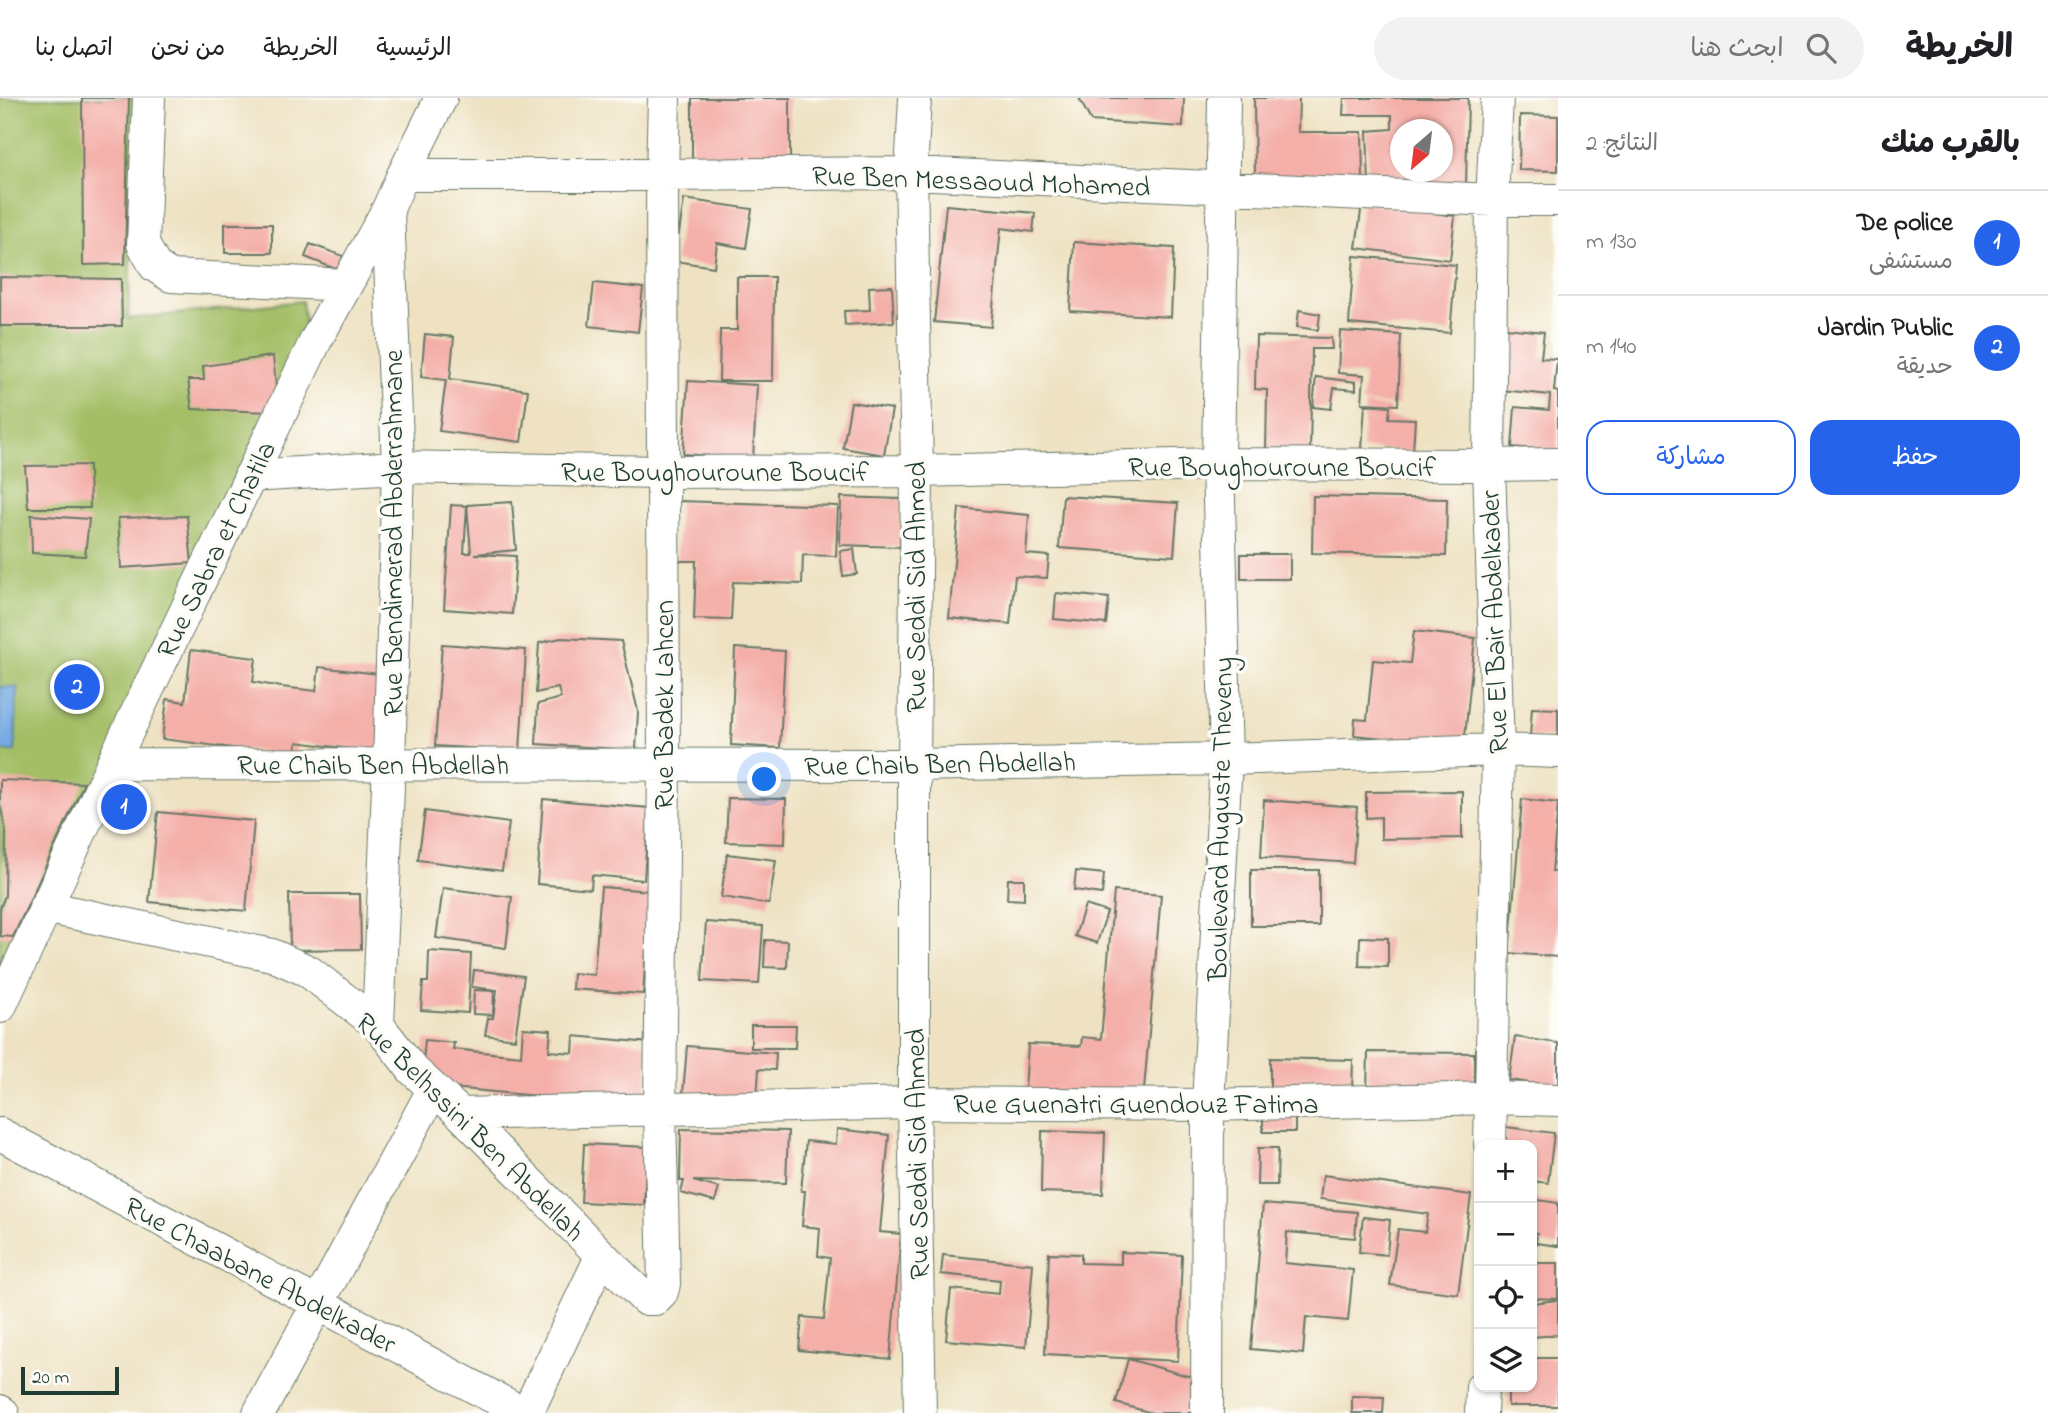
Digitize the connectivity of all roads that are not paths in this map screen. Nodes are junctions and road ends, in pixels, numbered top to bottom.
1 (149, 98) edge
2 (441, 98) edge
3 (664, 98) edge
4 (915, 98) edge
5 (1497, 98) edge
6 (1224, 99) edge
7 (911, 173) junction
8 (403, 175) junction
9 (662, 176) junction
10 (1223, 188) junction
11 (1492, 200) junction
12 (1558, 200) edge
13 (388, 209) junction
14 (345, 285) junction
15 (1218, 464) junction
16 (1558, 464) edge
17 (1489, 465) junction
18 (398, 467) junction
19 (917, 471) junction
20 (662, 472) junction
21 (250, 476) junction
22 (1497, 750) junction
23 (1558, 752) edge
24 (1226, 759) junction
25 (112, 764) junction
26 (389, 764) junction
27 (664, 765) junction
28 (914, 765) junction
29 (45, 907) junction
30 (0, 1007) edge
31 (378, 1026) junction
32 (433, 1090) junction
33 (1492, 1098) junction
34 (1558, 1100) edge
35 (915, 1103) junction
36 (1208, 1105) junction
37 (660, 1110) junction
38 (461, 1114) junction
39 (0, 1134) edge
40 (1490, 1140) edge
41 (601, 1257) junction
42 (645, 1299) joint
43 (317, 1305) junction
44 (1482, 1392) edge
45 (259, 1413) edge
46 (525, 1413) edge
47 (920, 1413) edge
48 (1207, 1413) edge
49 (1481, 1413) edge

1 - 14 street
2 - 8 street, Rue Sabra et Chatila
3 - 9 street, Rue Badek Lahcen
4 - 7 street, Rue Seddi Sid Ahmed
5 - 11 street, Rue El Bair Abdelkader
6 - 10 street, Boulevard Auguste Theveny
7 - 9 street, Rue Ben Messaoud Mohamed
7 - 10 street, Rue Ben Messaoud Mohamed
7 - 19 street, Rue Seddi Sid Ahmed
8 - 9 street, Rue Ben Messaoud Mohamed
8 - 13 street, Rue Sabra et Chatila
9 - 20 street, Rue Badek Lahcen
10 - 11 street, Rue Ben Messaoud Mohamed
10 - 15 street, Boulevard Auguste Theveny
11 - 12 street, Rue Ben Messaoud Mohamed
11 - 17 street, Rue El Bair Abdelkader
13 - 14 street, Rue Sabra et Chatila
13 - 18 street, Rue Bendimerad Abderrahmane
14 - 21 street, Rue Sabra et Chatila
15 - 17 street, Rue Boughouroune Boucif
15 - 19 street, Rue Boughouroune Boucif
15 - 24 street, Boulevard Auguste Theveny
16 - 17 street, Rue Boughouroune Boucif
17 - 22 street, Rue El Bair Abdelkader
18 - 20 street, Rue Boughouroune Boucif
18 - 21 street, Rue Boughouroune Boucif
18 - 26 street, Rue Bendimerad Abderrahmane
19 - 20 street, Rue Boughouroune Boucif
19 - 28 street, Rue Seddi Sid Ahmed
20 - 27 street, Rue Badek Lahcen
21 - 25 street, Rue Sabra et Chatila
22 - 23 street, Rue Chaib Ben Abdellah
22 - 24 street, Rue Chaib Ben Abdellah
22 - 33 street, Rue El Bair Abdelkader
24 - 28 street, Rue Chaib Ben Abdellah
24 - 36 street, Boulevard Auguste Theveny
25 - 26 street, Rue Chaib Ben Abdellah
25 - 29 street, Rue Sabra et Chatila
26 - 27 street, Rue Chaib Ben Abdellah
26 - 31 street, Rue Bendimerad Abderrahmane
27 - 28 street, Rue Chaib Ben Abdellah
27 - 37 street, Rue Badek Lahcen
28 - 35 street, Rue Seddi Sid Ahmed
29 - 30 street, Rue Sabra et Chatila
29 - 31 street, Rue Belhssini Ben Abdellah
31 - 32 street, Rue Belhssini Ben Abdellah
32 - 38 street, Rue Belhssini Ben Abdellah
32 - 43 street
33 - 34 street, Rue Guenatri Guendouz Fatima
33 - 36 street, Rue Guenatri Guendouz Fatima
33 - 40 street, Rue El Bair Abdelkader
35 - 36 street, Rue Guenatri Guendouz Fatima
35 - 37 street, Rue Guenatri Guendouz Fatima
35 - 47 street, Rue Seddi Sid Ahmed
36 - 48 street, Boulevard Auguste Theveny
37 - 38 street, Rue Guenatri Guendouz Fatima
37 - 42 street, Rue Badek Lahcen
38 - 41 street, Rue Belhssini Ben Abdellah
39 - 43 street, Rue Chaabane Abdelkader
41 - 42 street, Rue Belhssini Ben Abdellah
41 - 46 street
43 - 45 street
43 - 46 street, Rue Chaabane Abdelkader
44 - 49 street

